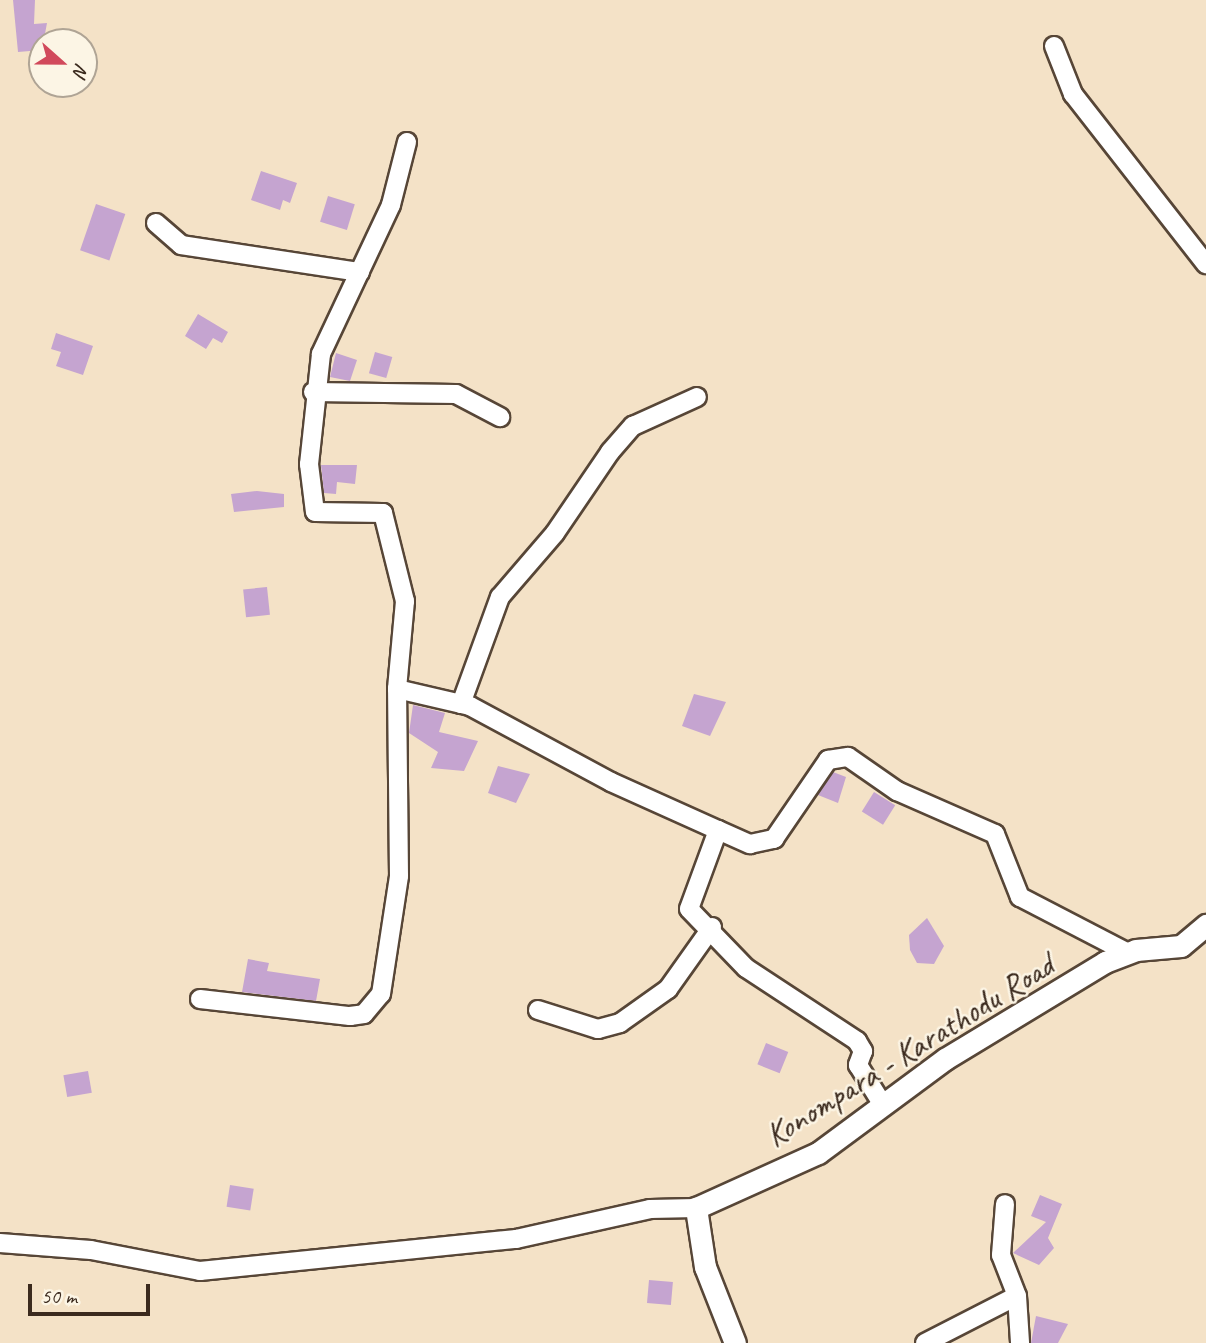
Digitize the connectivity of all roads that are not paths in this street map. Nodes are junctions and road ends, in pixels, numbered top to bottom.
1 (1054, 46) dead end
2 (408, 142) dead end
3 (156, 223) dead end
4 (1206, 264) edge
5 (360, 272) junction
6 (313, 392) junction
7 (697, 397) dead end
8 (500, 417) dead end
9 (397, 689) junction
10 (461, 704) junction
11 (718, 830) junction
12 (1206, 925) edge
13 (712, 927) junction
14 (1128, 953) junction
15 (200, 999) dead end
16 (538, 1010) dead end
17 (883, 1105) junction
18 (1004, 1204) dead end
19 (696, 1208) junction
20 (0, 1243) edge
21 (1017, 1296) junction
22 (735, 1343) edge
23 (925, 1343) edge
24 (1020, 1343) edge

1 - 4 street
2 - 5 street
3 - 5 street
5 - 6 street
6 - 8 street
6 - 9 street
7 - 10 street
9 - 10 street
9 - 15 street
10 - 11 street
11 - 13 street
11 - 14 street
12 - 14 main road, Konompara - Karathodu Road
13 - 16 street
13 - 17 street
14 - 17 main road, Konompara - Karathodu Road
17 - 19 main road, Konompara - Karathodu Road
18 - 21 street
19 - 20 street
19 - 22 main road
21 - 23 street
21 - 24 street

